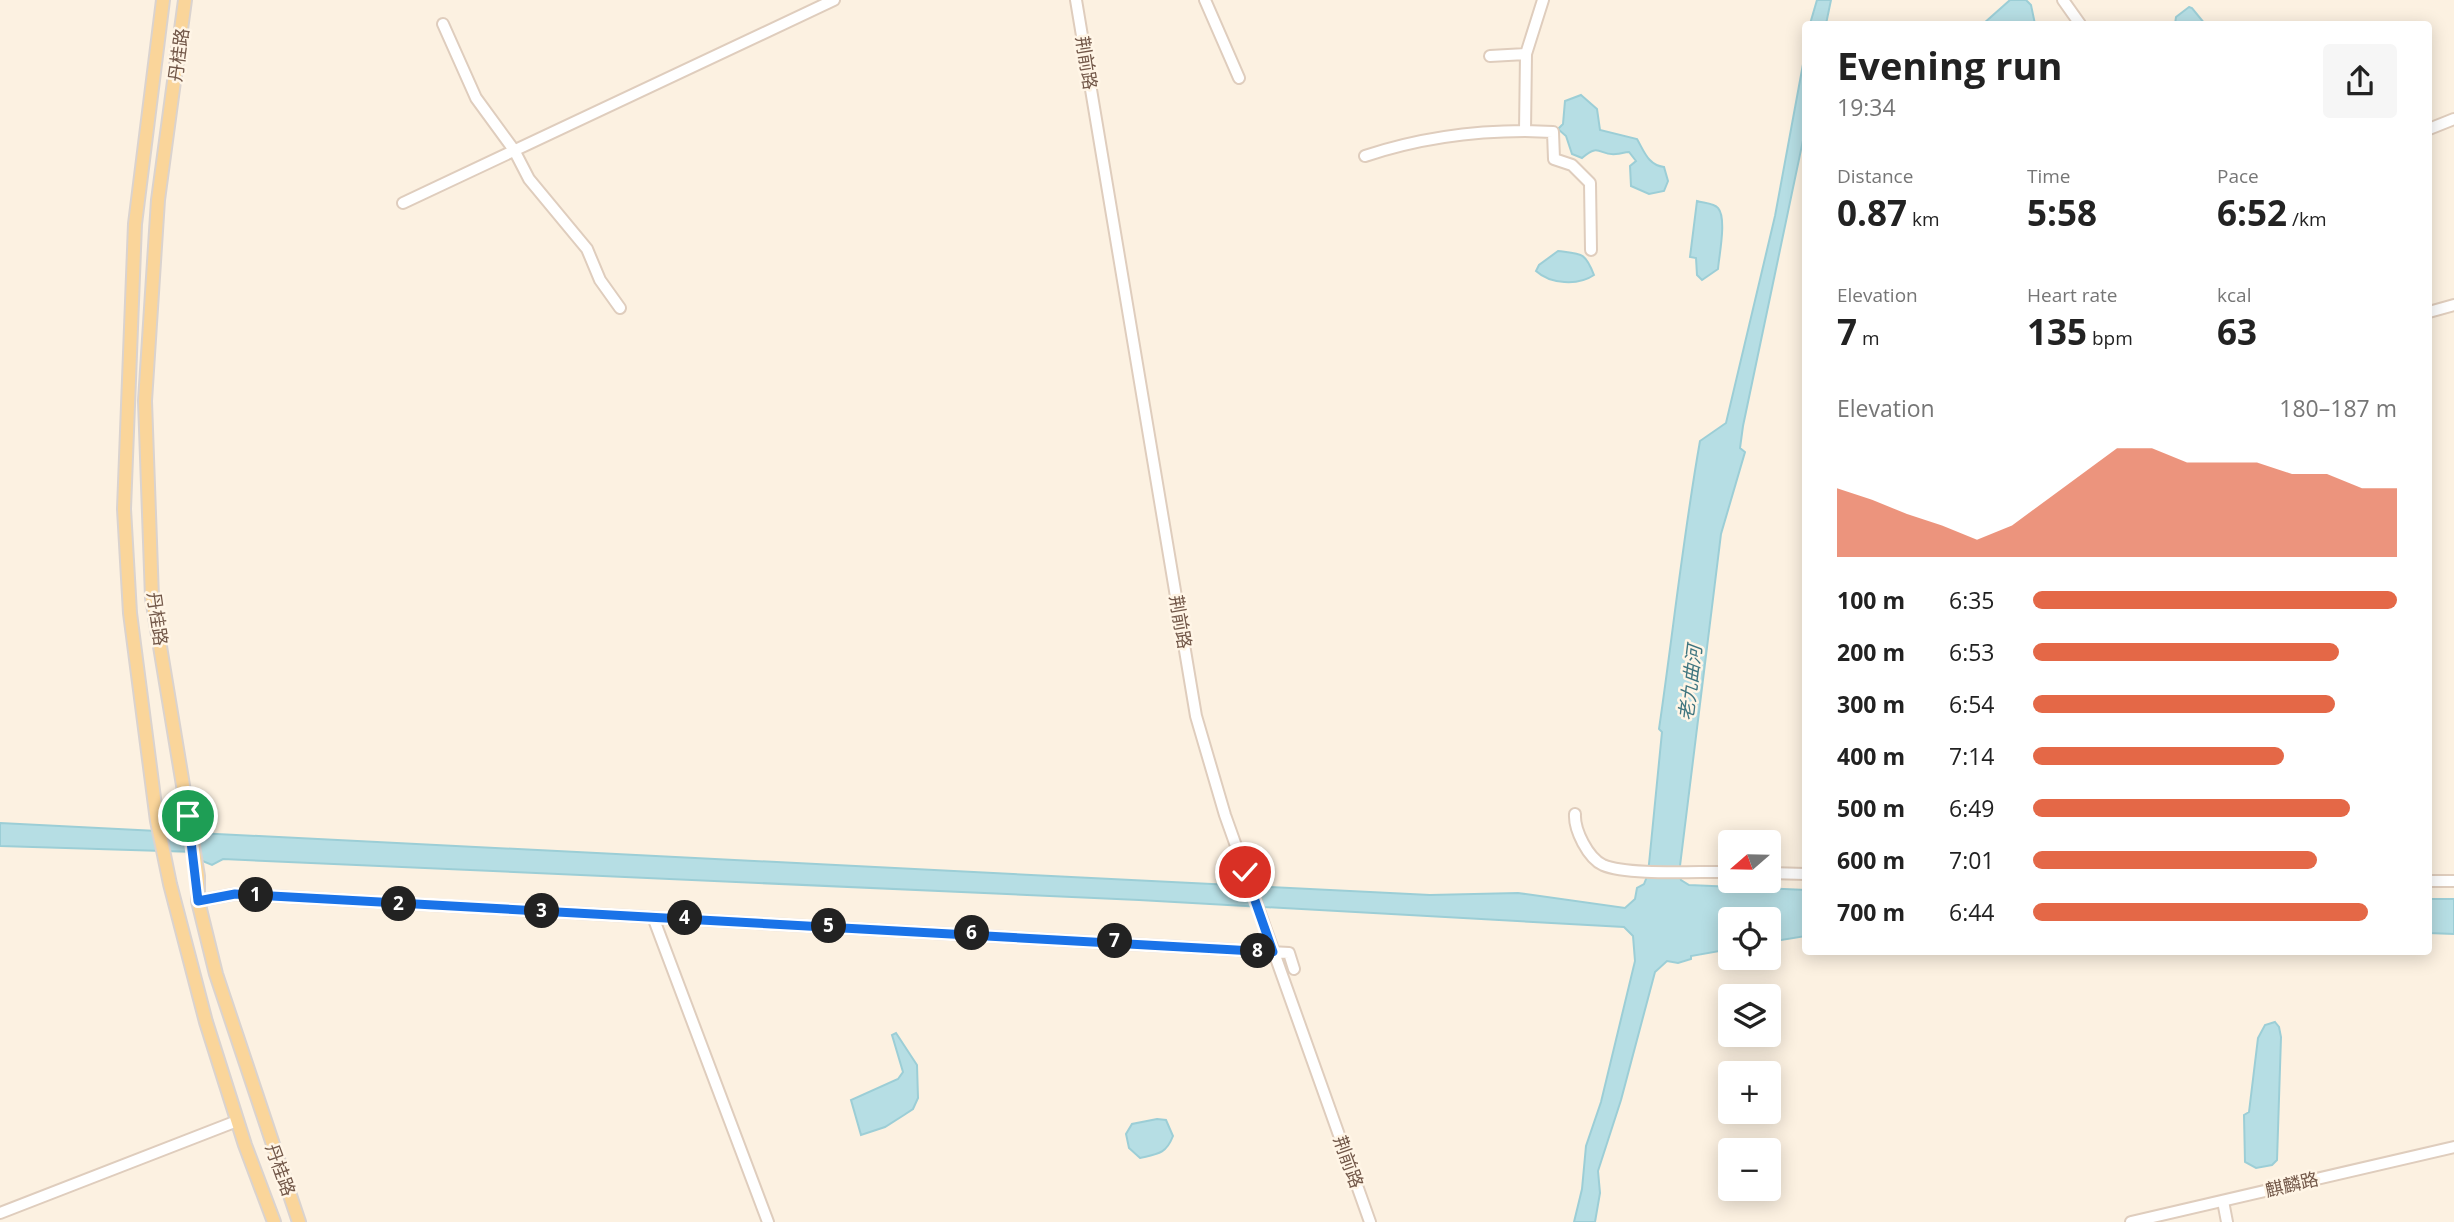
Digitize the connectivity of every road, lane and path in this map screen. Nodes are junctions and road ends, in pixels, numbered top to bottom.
1 (163, 0) edge
2 (185, 0) edge
3 (834, 0) edge
4 (1076, 0) edge
5 (1205, 0) edge
6 (1543, 0) edge
7 (2063, 0) edge
8 (2078, 21) edge
9 (443, 24) dead end
10 (1525, 54) junction
11 (1490, 56) dead end
12 (1238, 78) dead end
13 (2454, 119) edge
14 (2432, 128) edge
15 (1525, 131) junction
16 (514, 150) junction
17 (1365, 156) dead end
18 (403, 203) dead end
19 (1591, 250) dead end
20 (2454, 305) edge
21 (620, 308) dead end
22 (2432, 311) edge
23 (1575, 814) dead end
24 (1718, 872) edge
25 (1782, 873) edge
26 (1802, 874) edge
27 (2432, 881) edge
28 (2454, 881) edge
29 (198, 901) junction
30 (653, 917) junction
31 (1273, 952) junction
32 (1294, 969) dead end
33 (237, 1121) junction
34 (2454, 1147) edge
35 (2223, 1201) junction
36 (0, 1213) edge
37 (274, 1222) edge
38 (299, 1222) edge
39 (768, 1222) edge
40 (1370, 1222) edge
41 (2131, 1222) edge
42 (2227, 1222) edge

1 - 33 main road, 丹桂路
2 - 29 main road, 丹桂路
3 - 16 street
4 - 31 street, 荆前路
5 - 12 street
6 - 10 street
7 - 8 street
9 - 16 street
10 - 11 street
10 - 15 street
13 - 14 street
15 - 17 street
15 - 19 street
16 - 18 street
16 - 21 street
20 - 22 street
23 - 24 street
25 - 26 street
27 - 28 street
29 - 30 street
29 - 38 main road, 丹桂路
30 - 31 street
30 - 39 street
31 - 32 street
31 - 40 street, 荆前路
33 - 36 street
33 - 37 main road, 丹桂路
34 - 35 street, 麒麟路
35 - 41 street, 麒麟路
35 - 42 street

